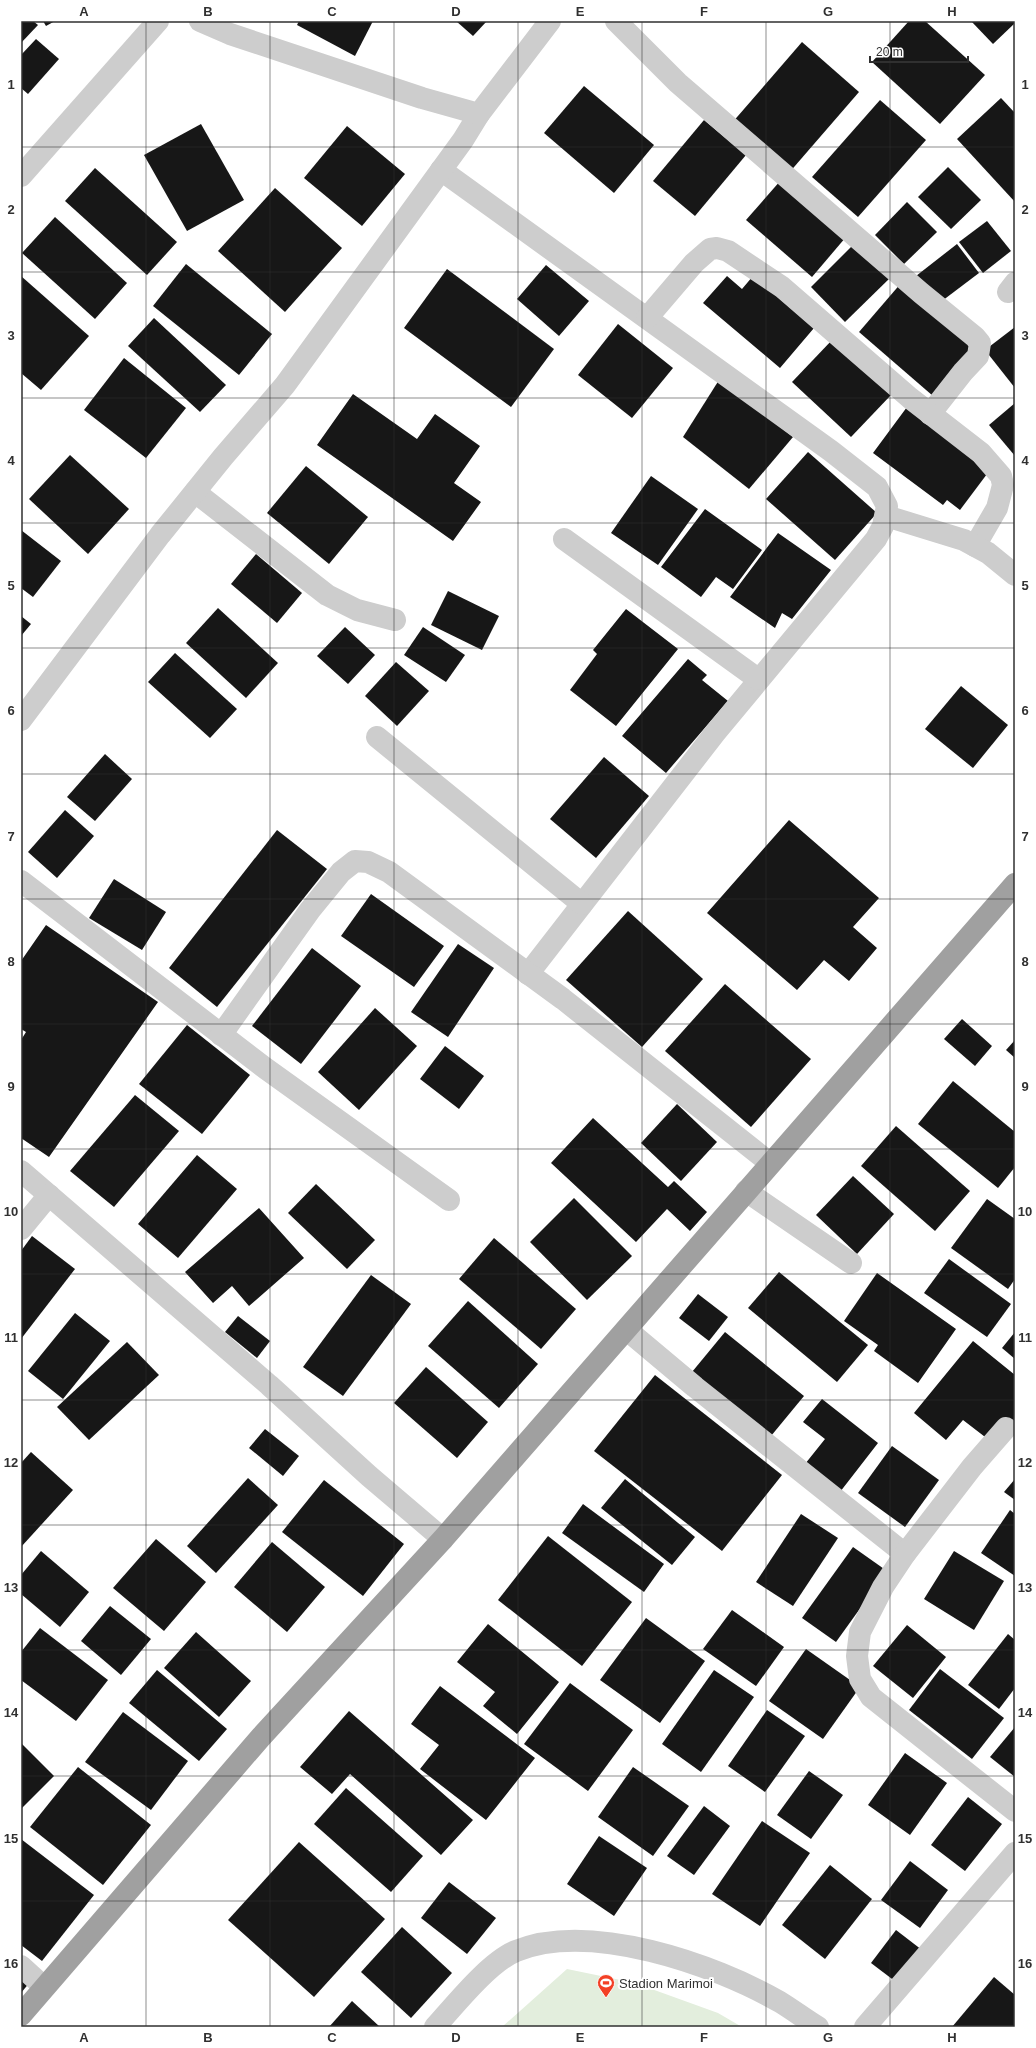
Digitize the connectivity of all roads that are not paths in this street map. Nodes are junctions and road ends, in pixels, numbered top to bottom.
1 (158, 21) edge
2 (200, 21) edge
3 (550, 21) edge
4 (616, 21) edge
5 (479, 114) junction
6 (441, 170) junction
7 (21, 176) edge
8 (647, 318) junction
9 (930, 414) junction
10 (195, 492) junction
11 (886, 516) junction
12 (564, 539) dead end
13 (975, 546) junction
14 (1015, 574) edge
15 (395, 620) dead end
16 (758, 679) junction
17 (21, 720) edge
18 (377, 737) dead end
19 (21, 881) edge
20 (1015, 884) edge
21 (582, 904) junction
22 (528, 974) junction
23 (222, 1035) junction
24 (770, 1163) junction
25 (21, 1171) edge
26 (746, 1191) junction
27 (49, 1196) junction
28 (449, 1200) dead end
29 (21, 1229) edge
30 (850, 1264) dead end
31 (627, 1330) junction
32 (1006, 1428) dead end
33 (443, 1539) junction
34 (905, 1554) junction
35 (1015, 1811) edge
36 (1015, 1853) edge
37 (21, 1966) edge
38 (44, 1987) junction
39 (21, 2015) edge
40 (435, 2027) edge
41 (818, 2027) edge
42 (865, 2027) edge

1 - 7 street
2 - 5 street
3 - 5 street
4 - 9 street
5 - 6 street
6 - 8 street
6 - 10 street
8 - 9 street
8 - 11 street
9 - 13 street
10 - 15 street
10 - 17 street
11 - 13 street
11 - 16 street
12 - 16 street
13 - 14 street
16 - 21 street
18 - 21 street
19 - 23 street
20 - 24 highway
21 - 22 street
22 - 23 street
22 - 24 street
23 - 28 street
24 - 26 highway
25 - 27 street
26 - 30 street
26 - 31 highway
27 - 29 street
27 - 33 street
31 - 33 highway
31 - 34 street
32 - 34 street
33 - 38 highway
34 - 35 street
36 - 42 street
37 - 38 street
38 - 39 highway
40 - 41 street

